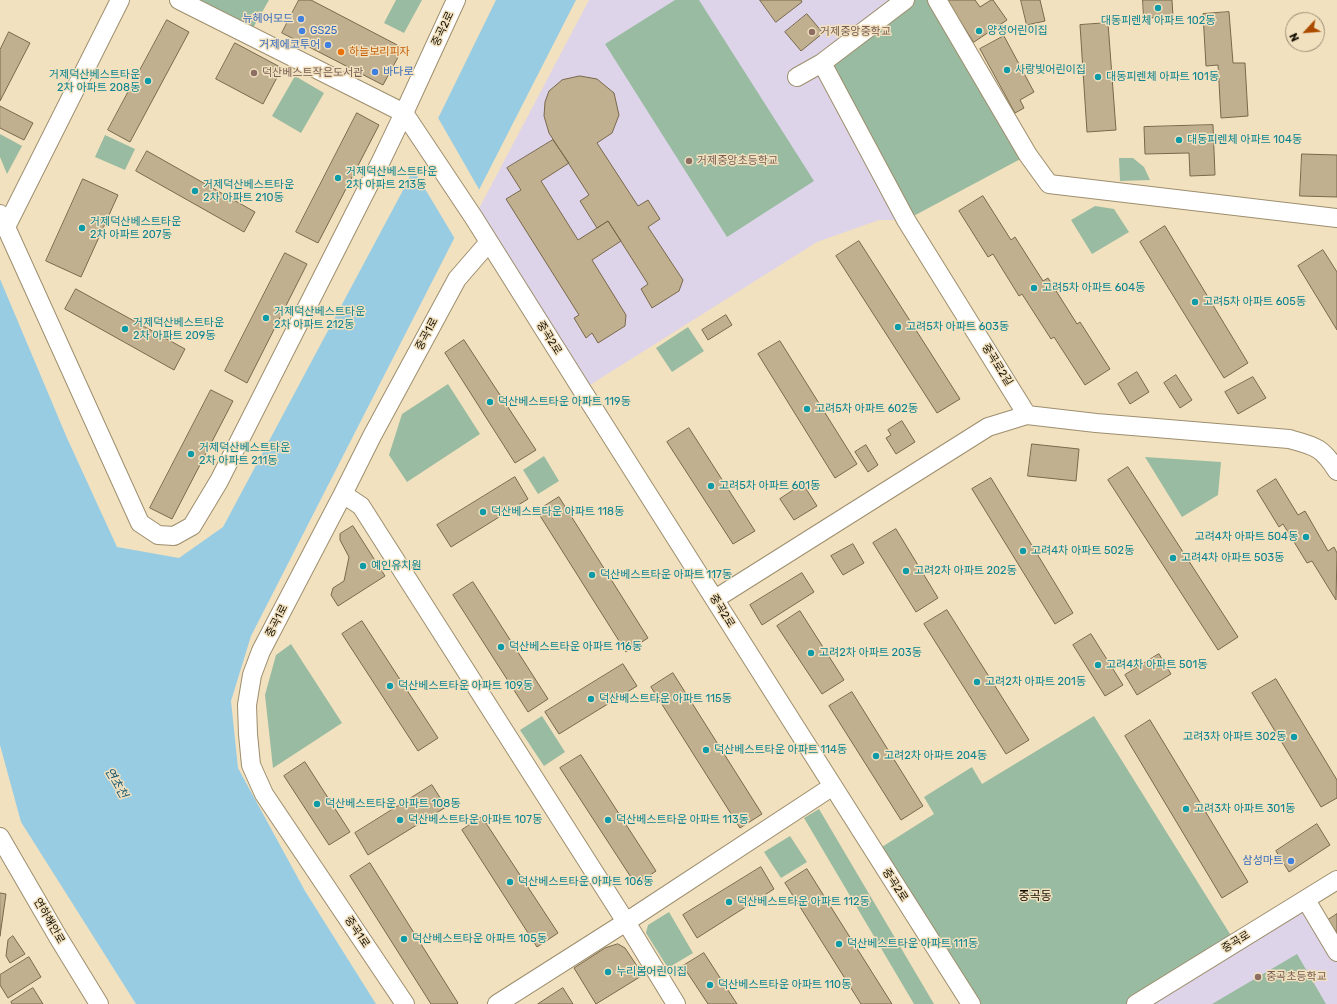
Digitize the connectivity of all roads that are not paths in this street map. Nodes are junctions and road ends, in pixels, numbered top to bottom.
1 (120, 0) edge
2 (179, 0) edge
3 (456, 0) edge
4 (905, 0) edge
5 (937, 0) edge
6 (822, 63) junction
7 (797, 77) dead end
8 (408, 117) junction
9 (1337, 218) edge
10 (3, 220) edge
11 (489, 242) junction
12 (1027, 415) junction
13 (1337, 471) edge
14 (344, 494) junction
15 (715, 600) junction
16 (833, 786) junction
17 (0, 837) edge
18 (1337, 880) edge
19 (1306, 900) junction
20 (626, 922) junction
21 (1337, 952) edge
22 (99, 1004) edge
23 (405, 1004) edge
24 (496, 1004) edge
25 (676, 1004) edge
26 (972, 1004) edge
27 (1137, 1004) edge

1 - 10 street
2 - 8 street
3 - 8 street, 중곡2로
4 - 6 street
5 - 9 street
6 - 7 street
6 - 12 street, 중곡로2길
8 - 10 street, 중곡2로
8 - 11 street, 중곡2로
11 - 14 street, 중곡1로
11 - 15 street, 중곡2로
12 - 13 street
12 - 15 street
14 - 20 street
14 - 23 street, 중곡1로
15 - 16 street, 중곡2로
16 - 20 street
16 - 26 street, 중곡2로
17 - 22 street, 연하해안로
18 - 19 street, 중곡로
19 - 21 street
19 - 27 street, 중곡로
20 - 24 street
20 - 25 street

